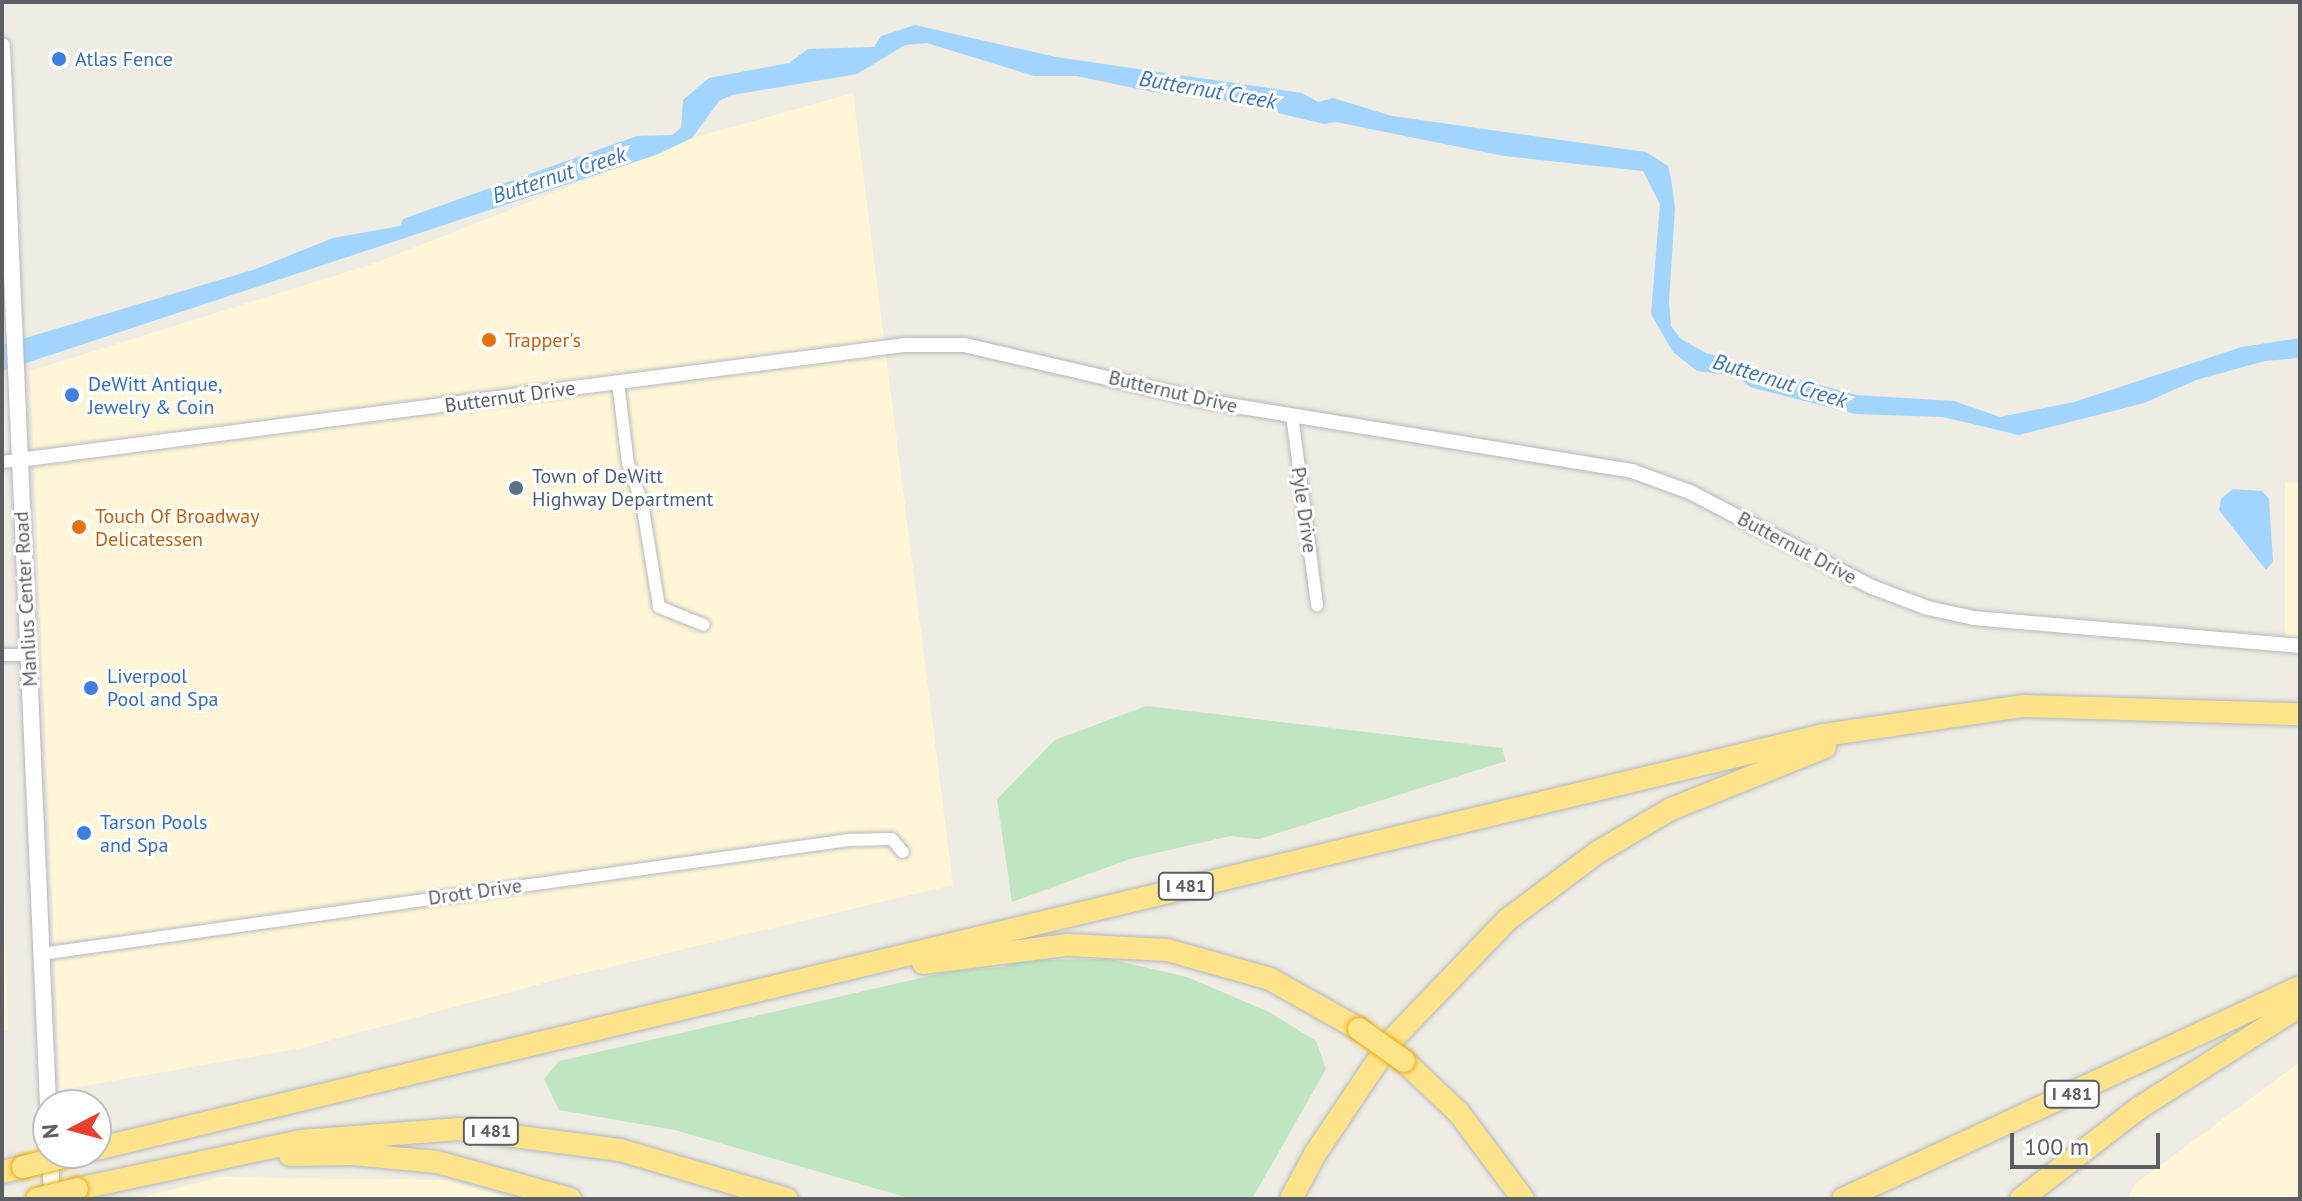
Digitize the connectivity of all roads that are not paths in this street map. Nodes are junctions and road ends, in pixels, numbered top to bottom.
1 (2, 46) edge
2 (618, 382) junction
3 (1292, 415) junction
4 (11, 461) edge
5 (1317, 605) dead end
6 (704, 625) dead end
7 (2300, 646) edge
8 (2, 655) edge
9 (28, 655) junction
10 (2300, 714) edge
11 (1878, 727) junction
12 (903, 852) dead end
13 (41, 954) junction
14 (797, 983) junction
15 (2300, 987) edge
16 (2300, 1006) edge
17 (47, 1089) edge
18 (112, 1145) edge
19 (189, 1163) junction
20 (32, 1165) edge
21 (51, 1169) edge
22 (12, 1170) edge
23 (37, 1199) edge
24 (52, 1199) edge
25 (570, 1199) edge
26 (787, 1199) edge
27 (1291, 1199) edge
28 (1523, 1199) edge
29 (1843, 1199) edge
30 (2021, 1199) edge

1 - 4 main road, Manlius Center Road
2 - 3 street, Butternut Drive
2 - 4 street, Butternut Drive
2 - 6 street
3 - 5 street, Pyle Drive
3 - 7 street, Butternut Drive
4 - 9 main road, Manlius Center Road
8 - 9 street
9 - 13 main road, Manlius Center Road
10 - 11 highway, I 481
11 - 14 highway, I 481
11 - 27 highway
12 - 13 street, Drott Drive
13 - 17 main road, Manlius Center Road
14 - 18 highway, I 481
14 - 28 highway, bridge
15 - 29 highway, I 481
16 - 30 highway
19 - 23 highway, I 481, bridge
19 - 25 highway
19 - 26 highway, I 481
20 - 22 highway, bridge
21 - 24 main road

